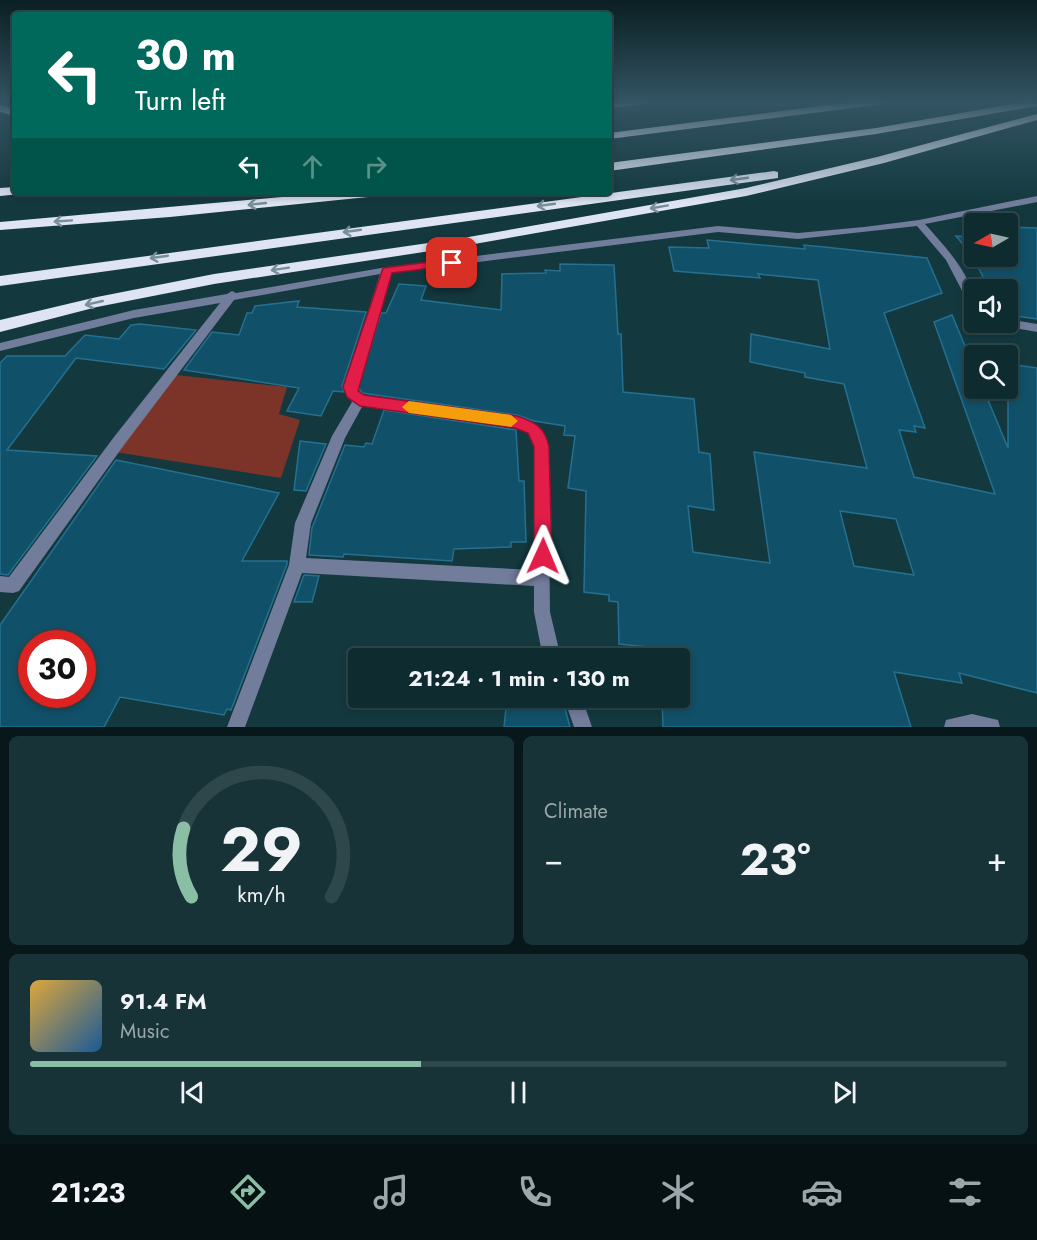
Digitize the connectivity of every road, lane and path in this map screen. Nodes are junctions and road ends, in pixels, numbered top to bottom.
1 (847, 135) edge
2 (965, 135) edge
3 (880, 160) junction
4 (612, 167) edge
5 (348, 195) edge
6 (1037, 199) edge
7 (919, 223) junction
8 (0, 226) edge
9 (387, 270) junction
10 (0, 281) edge
11 (964, 285) edge
12 (232, 295) junction
13 (1018, 325) edge
14 (0, 326) edge
15 (1037, 328) edge
16 (0, 347) edge
17 (360, 400) junction
18 (297, 565) junction
19 (542, 579) junction
20 (0, 584) edge
21 (550, 648) edge
22 (576, 708) edge
23 (236, 727) edge
24 (583, 727) edge
25 (953, 727) edge
26 (991, 727) edge

1 - 4 highway
2 - 3 highway
3 -> 10 highway
3 -> 14 highway
5 -> 8 highway
6 - 7 street
7 - 9 street
7 - 11 street
9 - 12 street
9 - 17 street
12 - 16 street
12 - 20 street
13 - 15 street
17 - 18 street
17 - 19 street
18 - 19 street
18 - 23 street
19 - 21 street
22 - 24 street
25 - 26 street

